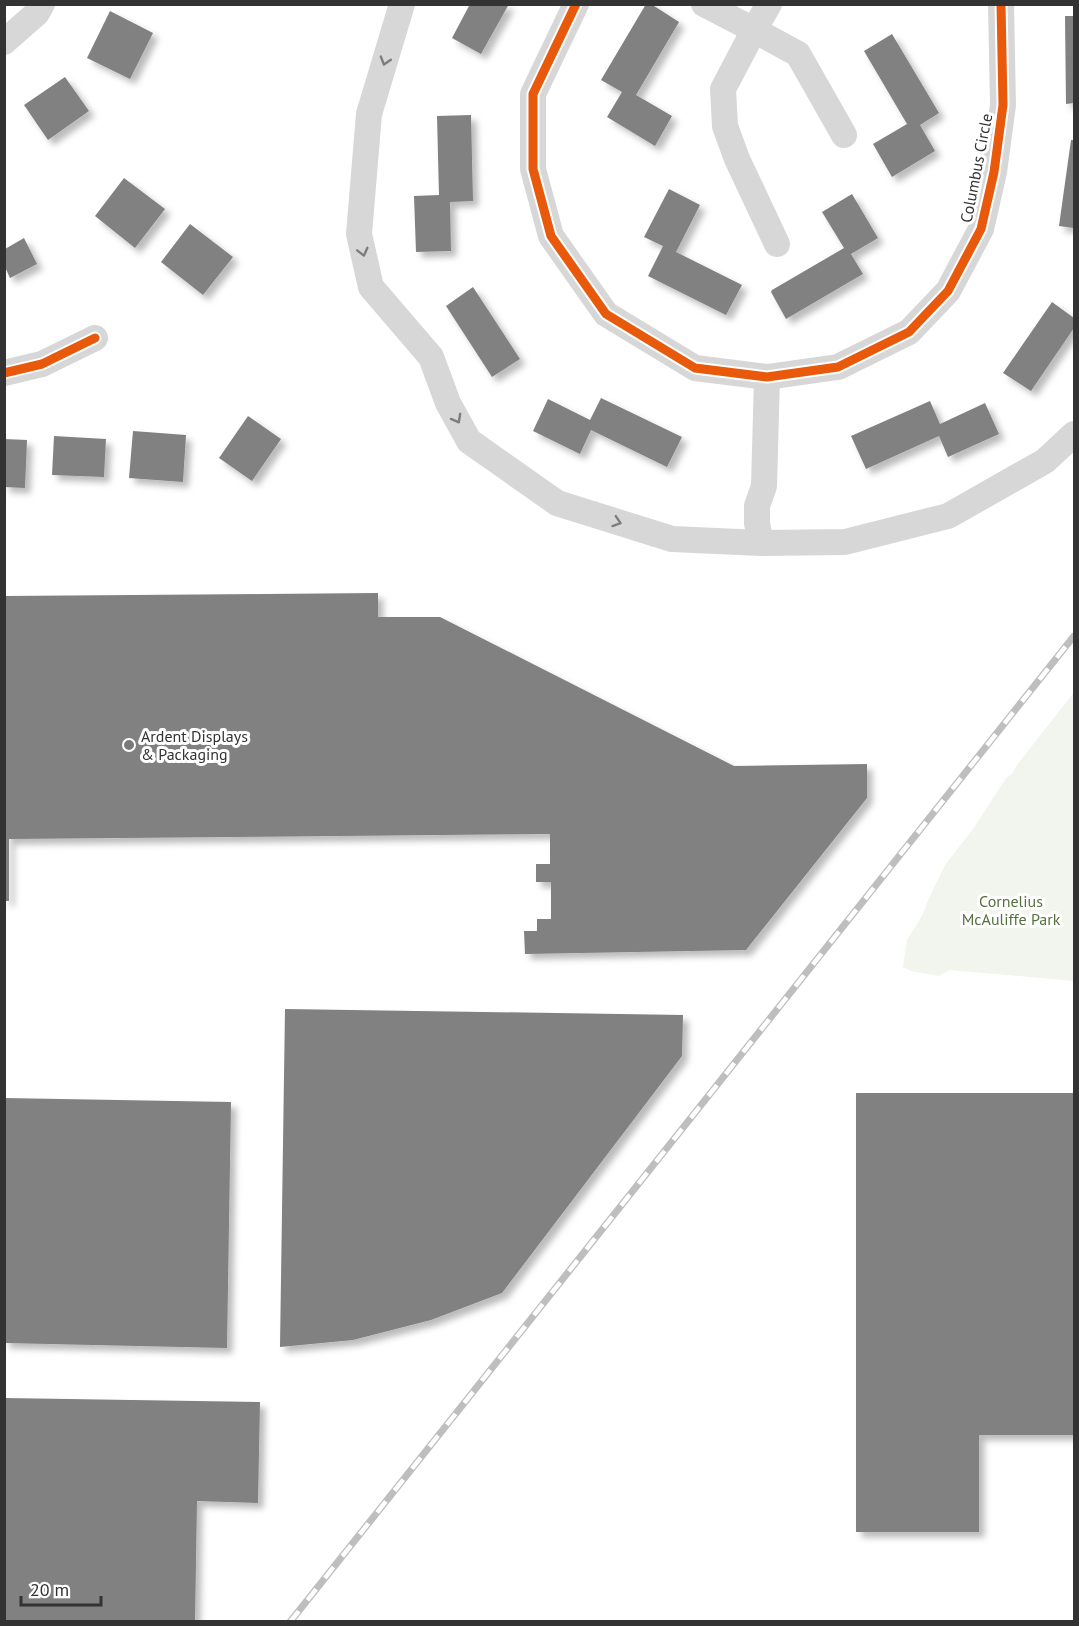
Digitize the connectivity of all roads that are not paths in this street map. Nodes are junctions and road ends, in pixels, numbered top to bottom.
1 (42, 4) edge
2 (402, 4) edge
3 (576, 4) edge
4 (704, 4) edge
5 (768, 4) edge
6 (1001, 4) edge
7 (754, 30) junction
8 (4, 42) edge
9 (844, 135) dead end
10 (777, 244) dead end
11 (94, 338) dead end
12 (4, 372) edge
13 (767, 377) junction
14 (1074, 434) edge
15 (761, 543) junction

1 - 8 street
2 -> 15 street
3 - 13 street, Columbus Circle
4 - 7 street
5 - 7 street
6 - 13 street, Columbus Circle
7 - 9 street
7 - 10 street
11 - 12 street
13 - 15 street
14 - 15 street

